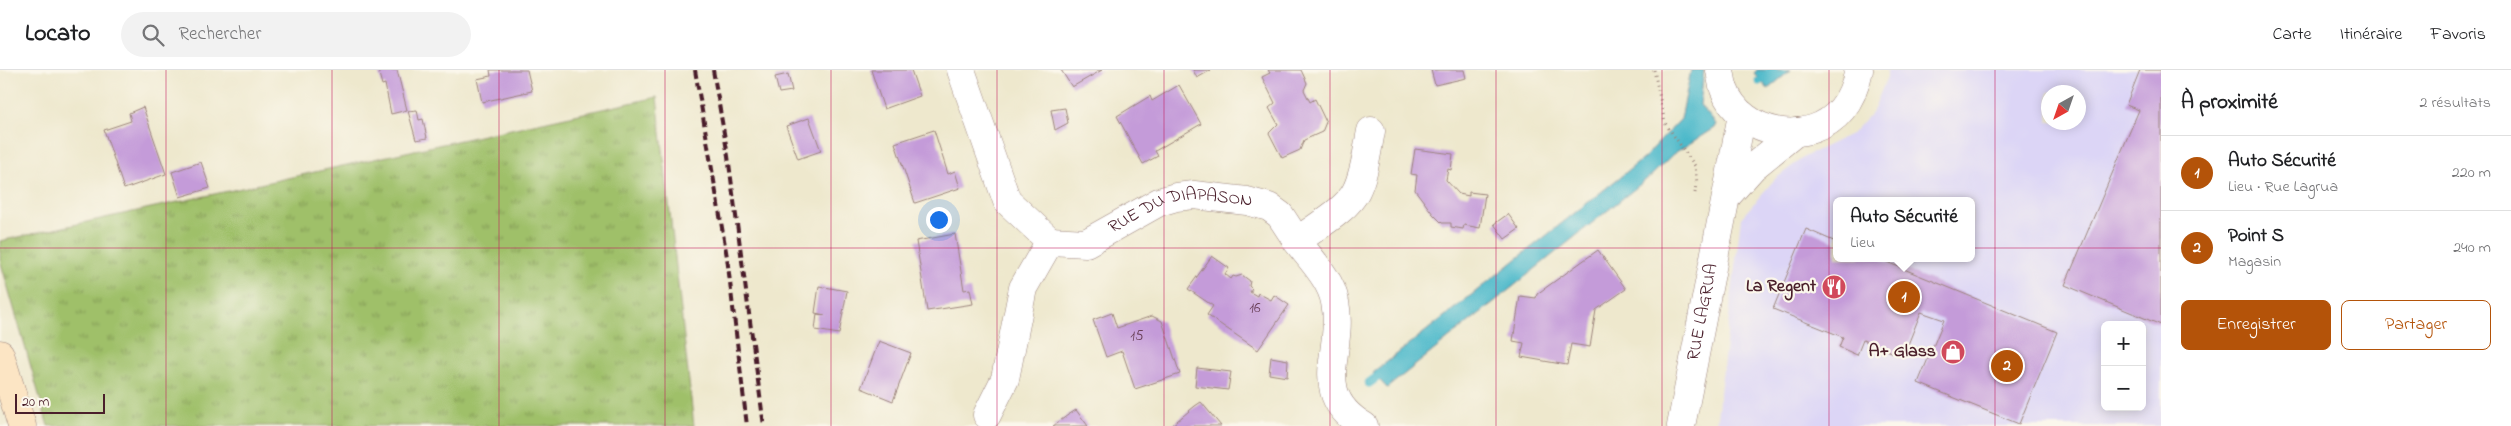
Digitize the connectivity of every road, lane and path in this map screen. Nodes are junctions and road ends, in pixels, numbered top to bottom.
1 (961, 70) edge
2 (1654, 70) edge
3 (1720, 70) edge
4 (1859, 70) edge
5 (1742, 115) junction
6 (1371, 131) dead end
7 (1796, 132) junction
8 (1687, 154) dead end
9 (1725, 198) junction
10 (1297, 240) junction
11 (1050, 241) junction
12 (0, 354) edge
13 (987, 414) dead end
14 (22, 426) edge
15 (1364, 426) edge
16 (1681, 426) edge

1 - 11 street
2 - 8 path
3 - 5 street
4 - 7 street
5 - 7 street
5 - 9 street, RUE LAGRUA
6 - 10 street
7 - 9 street
9 - 16 street, RUE LAGRUA
10 - 11 street, RUE DU DIAPASON
10 - 15 street, RUE DU DIAPASON
11 - 13 street
12 - 14 main road

